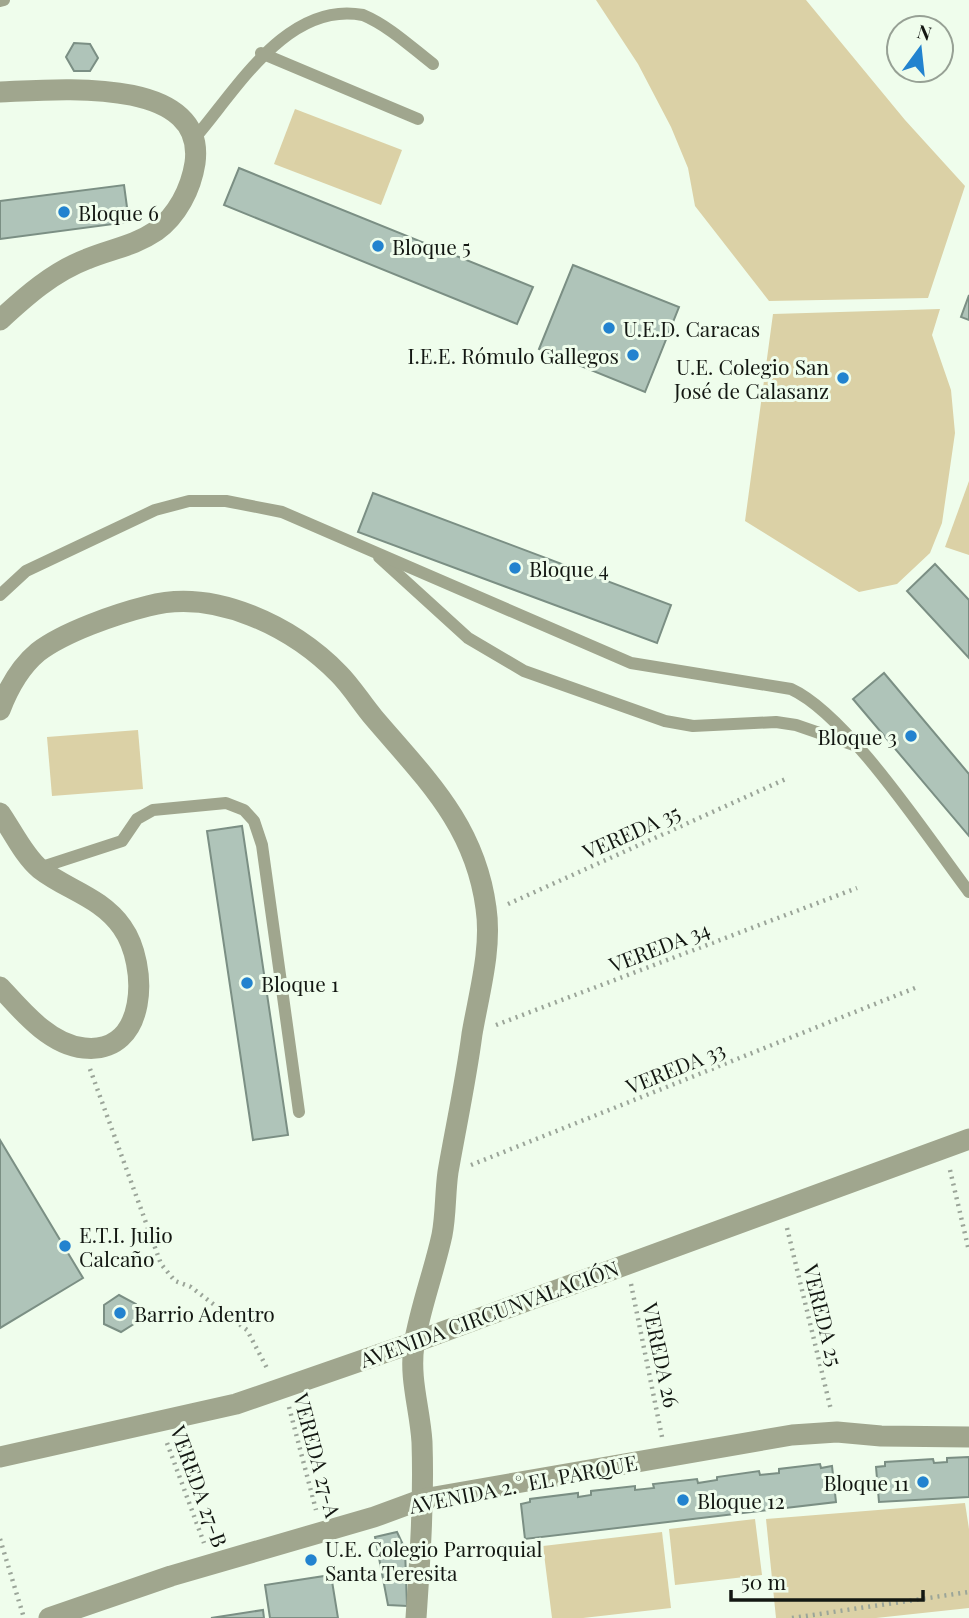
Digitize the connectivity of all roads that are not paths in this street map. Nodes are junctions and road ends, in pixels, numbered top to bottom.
1 (261, 52) junction
2 (433, 64) dead end
3 (0, 92) edge
4 (418, 119) dead end
5 (193, 141) junction
6 (0, 320) edge
7 (370, 549) junction
8 (0, 595) edge
9 (0, 710) edge
10 (858, 746) junction
11 (0, 813) edge
12 (39, 868) junction
13 (969, 892) edge
14 (0, 988) edge
15 (299, 1112) dead end
16 (969, 1139) edge
17 (415, 1342) junction
18 (969, 1437) edge
19 (0, 1457) edge
20 (423, 1499) junction
21 (49, 1618) edge
22 (416, 1618) edge

1 - 2 lane
1 - 4 lane
1 - 5 lane
3 - 5 street
5 - 6 street
7 - 8 lane
7 - 10 lane
7 - 10 lane
9 - 17 street
10 - 13 lane
11 - 12 street
12 - 14 street
12 - 15 lane
16 - 17 street, AVENIDA CIRCUNVALACIÓN
17 - 19 street, AVENIDA CIRCUNVALACIÓN
17 - 20 street
18 - 20 street, AVENIDA 2.° EL PARQUE
20 - 21 street, AVENIDA 2.° EL PARQUE
20 - 22 street

